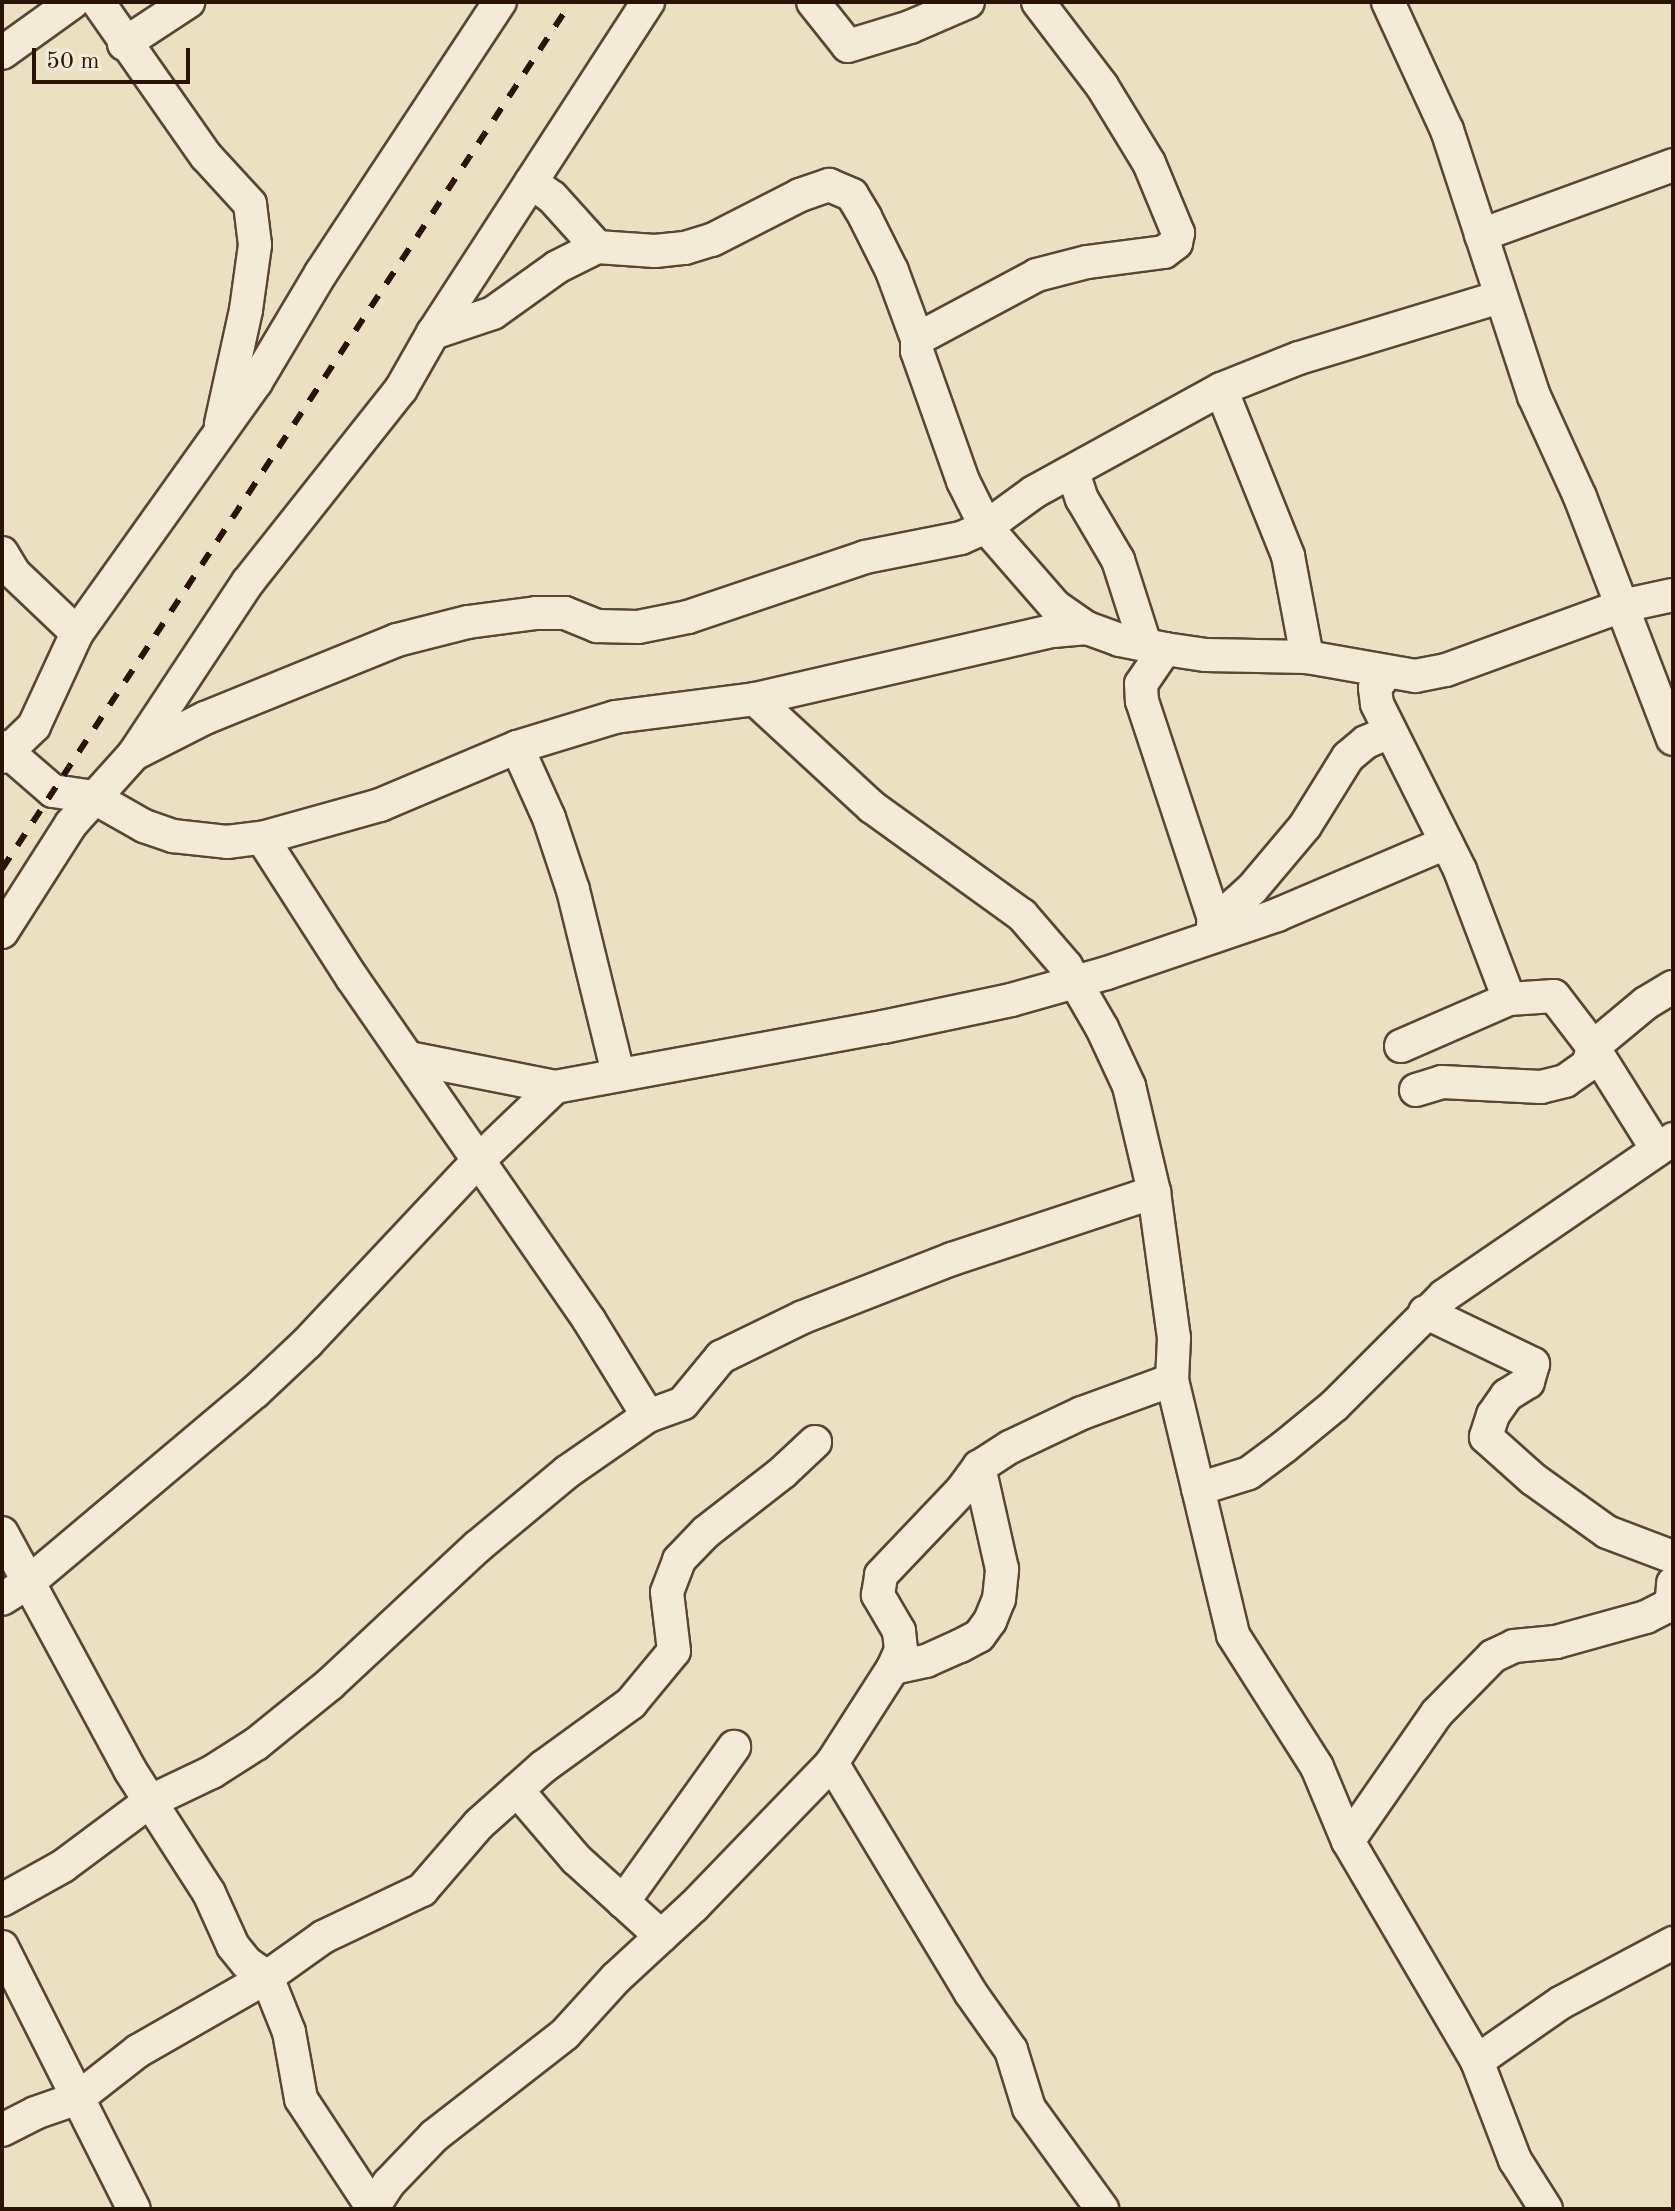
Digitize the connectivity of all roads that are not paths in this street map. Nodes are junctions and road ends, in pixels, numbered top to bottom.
1 (73, 2) edge
2 (98, 2) edge
3 (188, 2) edge
4 (500, 2) edge
5 (648, 2) edge
6 (813, 2) edge
7 (968, 2) edge
8 (1038, 2) edge
9 (1388, 2) edge
10 (124, 44) junction
11 (2, 53) edge
12 (1673, 165) edge
13 (531, 182) junction
14 (1481, 235) junction
15 (597, 247) junction
16 (1500, 297) junction
17 (433, 333) junction
18 (917, 339) junction
19 (1221, 389) junction
20 (219, 431) junction
21 (1073, 472) junction
22 (986, 527) junction
23 (2, 553) edge
24 (1673, 595) edge
25 (1622, 606) junction
26 (1087, 628) junction
27 (77, 633) junction
28 (1155, 647) junction
29 (1307, 657) junction
30 (1387, 672) junction
31 (755, 699) junction
32 (1389, 732) junction
33 (1673, 739) edge
34 (517, 747) junction
35 (4, 752) edge
36 (134, 754) junction
37 (93, 797) junction
38 (262, 838) junction
39 (1446, 843) junction
40 (1216, 929) junction
41 (2, 932) edge
42 (1076, 983) junction
43 (1673, 987) edge
44 (1509, 999) junction
45 (1401, 1046) dead end
46 (1593, 1047) junction
47 (409, 1058) junction
48 (618, 1073) junction
49 (555, 1087) junction
50 (1416, 1090) dead end
51 (1665, 1144) edge
52 (479, 1160) junction
53 (1154, 1192) junction
54 (1425, 1312) junction
55 (1172, 1380) junction
56 (648, 1416) junction
57 (815, 1442) dead end
58 (979, 1467) junction
59 (1198, 1489) junction
60 (2, 1533) edge
61 (1673, 1557) edge
62 (1673, 1583) edge
63 (16, 1590) edge
64 (893, 1668) junction
65 (734, 1747) dead end
66 (832, 1763) junction
67 (517, 1790) junction
68 (149, 1802) junction
69 (1348, 1841) junction
70 (2, 1900) edge
71 (623, 1902) junction
72 (661, 1936) junction
73 (1673, 1943) edge
74 (2, 1947) edge
75 (267, 1977) junction
76 (1477, 2061) junction
77 (78, 2098) junction
78 (2, 2130) edge
79 (372, 2208) edge
80 (134, 2209) edge
81 (1102, 2209) edge
82 (1546, 2209) edge

1 - 11 street
2 - 10 street
3 - 10 street
4 - 20 street
5 - 13 street
6 - 7 street
8 - 18 street
9 - 14 street
10 - 20 street
12 - 14 street
13 - 15 street
13 - 17 street
14 - 16 street
15 - 17 street
15 - 18 street
16 - 19 street
16 - 25 street
17 - 36 street
18 - 22 street
19 - 21 street
19 - 29 street
20 - 27 street
21 - 22 street
21 - 28 street
22 - 26 street
22 - 36 street
23 - 27 street
24 - 25 street
25 - 30 street
25 - 33 street
26 - 28 street
26 - 31 street
27 - 35 street
28 - 29 street
28 - 40 street
29 - 30 street
30 - 32 street
31 - 34 street
31 - 42 street
32 - 39 street
32 - 40 street
34 - 38 street
34 - 48 street
35 - 37 street
36 - 37 street
37 - 38 street
37 - 41 street
38 - 47 street
39 - 40 street
39 - 44 street
40 - 42 street
42 - 48 street
42 - 53 street
43 - 46 street
44 - 45 street
44 - 46 street
46 - 50 street
46 - 51 street
47 - 49 street
47 - 52 street
48 - 49 street
49 - 52 street
51 - 54 street
52 - 56 street
52 - 63 street
53 - 55 street
53 - 56 street
54 - 59 street
54 - 61 street
55 - 58 street
55 - 59 street
56 - 68 street
57 - 67 street
58 - 64 street
58 - 64 street
59 - 69 street
60 - 63 street
62 - 69 street
63 - 68 street
64 - 66 street
65 - 71 street
66 - 72 street
66 - 81 street
67 - 71 street
67 - 75 street
68 - 70 street
68 - 75 street
69 - 76 street
71 - 72 street
72 - 79 street
73 - 76 street
74 - 77 street
75 - 77 street
75 - 79 street
76 - 82 street
77 - 78 street
77 - 80 street

